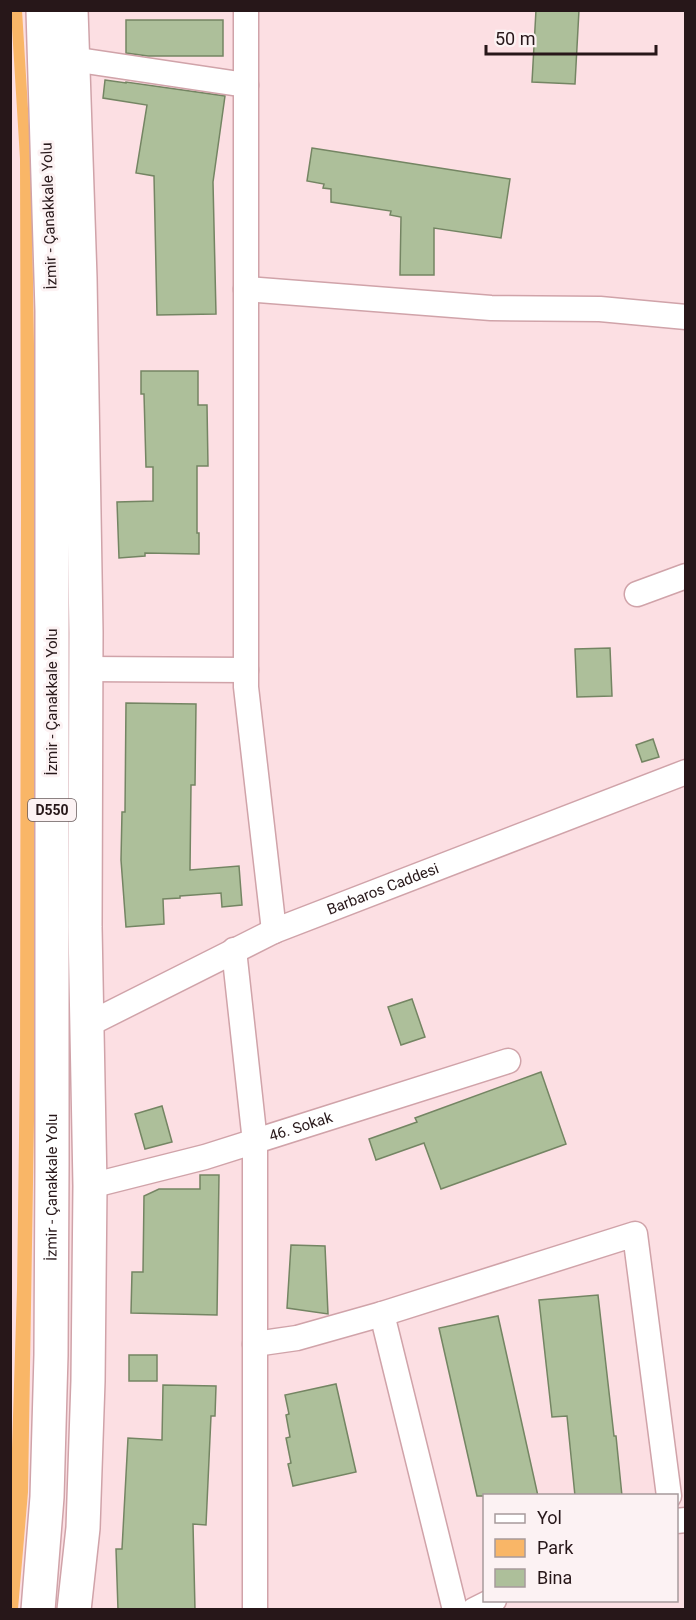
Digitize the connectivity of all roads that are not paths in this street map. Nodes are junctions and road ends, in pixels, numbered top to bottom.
1 (43, 10) edge
2 (71, 10) edge
3 (246, 10) edge
4 (72, 59) junction
5 (246, 85) junction
6 (246, 289) junction
7 (686, 317) edge
8 (686, 576) edge
9 (637, 594) dead end
10 (86, 669) junction
11 (246, 670) junction
12 (686, 772) edge
13 (274, 931) junction
14 (234, 950) junction
15 (87, 1025) junction
16 (508, 1061) dead end
17 (255, 1142) junction
18 (90, 1186) junction
19 (382, 1314) junction
20 (255, 1344) junction
21 (669, 1494) edge
22 (490, 1602) edge
23 (38, 1610) edge
24 (74, 1610) edge
25 (255, 1610) edge
26 (455, 1610) edge
27 (474, 1610) edge

1 - 23 main road, İzmir - Çanakkale Yolu / D550
2 - 4 main road
3 - 5 street
4 - 5 street
4 - 10 main road
5 - 6 street
6 - 7 street
6 - 11 street
8 - 9 street
10 - 11 street
10 - 15 main road
11 - 13 street
12 - 13 street, Barbaros Caddesi
13 - 14 street, Barbaros Caddesi
14 - 15 street, Barbaros Caddesi
14 - 17 street
15 - 18 main road
16 - 17 street, 46. Sokak
17 - 18 street, 46. Sokak
17 - 20 street
18 - 24 main road
19 - 20 street
19 - 21 street
19 - 26 street
20 - 25 street
22 - 27 street

